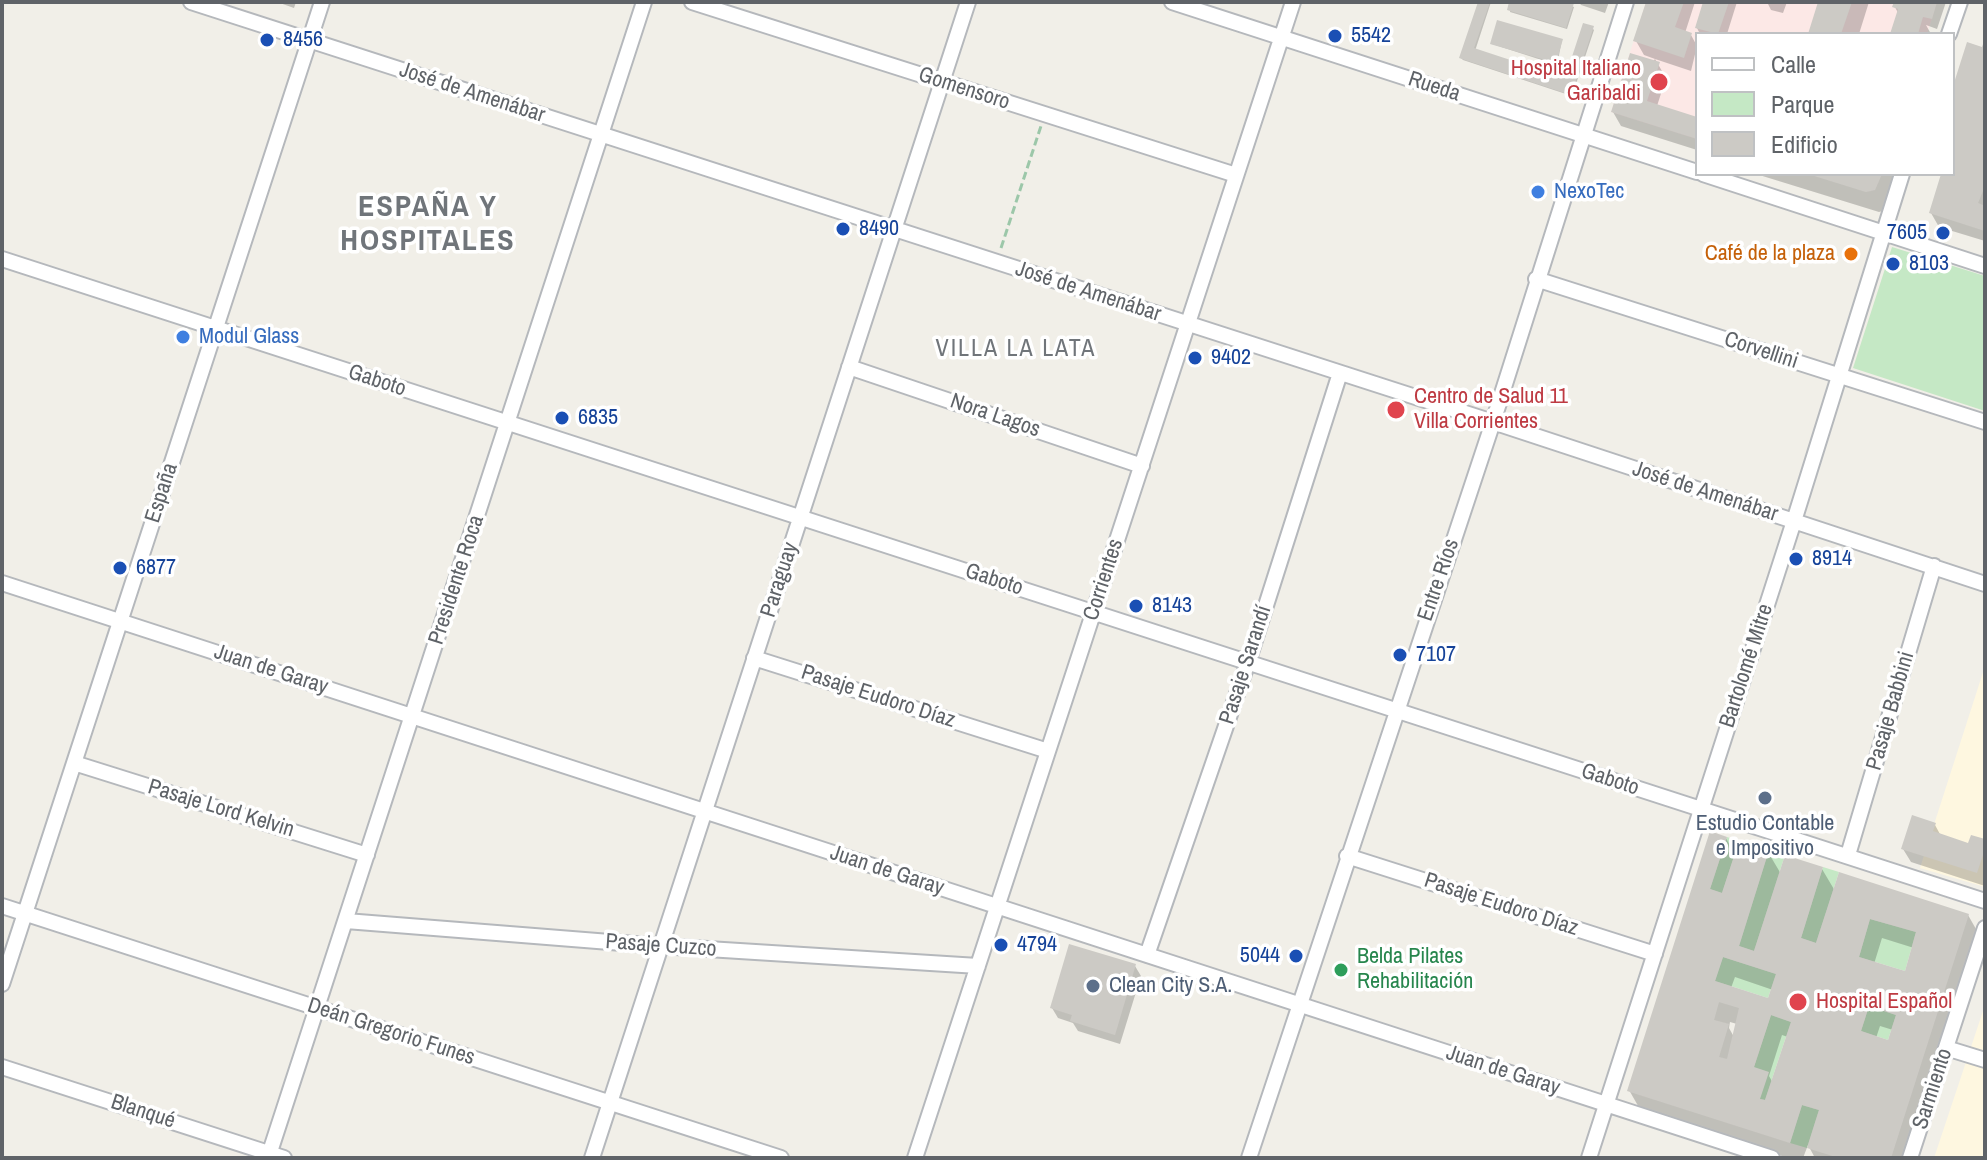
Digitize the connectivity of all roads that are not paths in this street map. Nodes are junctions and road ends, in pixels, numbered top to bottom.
1 (191, 2) edge
2 (322, 2) edge
3 (644, 2) edge
4 (692, 2) edge
5 (968, 2) edge
6 (1172, 2) edge
7 (1293, 2) edge
8 (1626, 2) edge
9 (1960, 2) edge
10 (1950, 32) edge
11 (1282, 38) junction
12 (309, 40) junction
13 (942, 82) junction
14 (602, 135) junction
15 (1583, 135) junction
16 (1695, 171) edge
17 (1236, 175) junction
18 (1709, 176) edge
19 (1901, 176) edge
20 (894, 229) junction
21 (1883, 232) junction
22 (2, 259) edge
23 (1985, 266) edge
24 (1536, 279) junction
25 (1188, 324) junction
26 (216, 328) junction
27 (849, 367) junction
28 (1340, 373) junction
29 (1839, 376) junction
30 (1493, 422) junction
31 (1985, 422) edge
32 (508, 423) junction
33 (1142, 466) junction
34 (800, 517) junction
35 (1794, 521) junction
36 (1934, 566) junction
37 (2, 583) edge
38 (1985, 584) edge
39 (1094, 612) junction
40 (120, 621) junction
41 (754, 658) junction
42 (1248, 662) junction
43 (1395, 710) junction
44 (412, 716) junction
45 (1048, 751) junction
46 (74, 763) junction
47 (1702, 809) junction
48 (704, 811) junction
49 (367, 855) junction
50 (1848, 855) junction
51 (1347, 856) junction
52 (1985, 901) edge
53 (2, 906) edge
54 (997, 907) junction
55 (25, 913) junction
56 (346, 921) junction
57 (1985, 928) edge
58 (660, 946) junction
59 (1655, 954) junction
60 (1147, 955) junction
61 (978, 966) junction
62 (2, 984) edge
63 (1299, 1005) junction
64 (317, 1008) junction
65 (1946, 1048) junction
66 (1985, 1060) edge
67 (2, 1067) edge
68 (610, 1103) junction
69 (1606, 1105) junction
70 (274, 1156) edge
71 (592, 1158) edge
72 (781, 1158) edge
73 (915, 1158) edge
74 (1249, 1158) edge
75 (1589, 1158) edge
76 (1772, 1158) edge
77 (1910, 1158) edge

1 - 12 street, José de Amenábar
2 - 12 street, España
3 - 14 street, Presidente Roca
4 - 13 street, Gomensoro
5 - 13 street, Paraguay
6 - 11 street, Rueda
7 - 11 street, Corrientes
8 - 15 street, Entre Ríos
9 - 10 street
11 - 15 street, Rueda
11 - 17 street, Corrientes
12 - 14 street, José de Amenábar
12 - 26 street, España
13 - 17 street, Gomensoro
13 - 20 street, Paraguay
14 - 20 street, José de Amenábar
14 - 32 street, Presidente Roca
15 - 16 street, Rueda
15 - 24 street, Entre Ríos
17 - 25 street, Corrientes
18 - 21 street, Rueda
19 - 21 street, Bartolomé Mitre
20 - 25 street, José de Amenábar
20 - 27 street, Paraguay
21 - 23 street, Rueda
21 - 29 street, Bartolomé Mitre
22 - 26 street, Gaboto
24 - 29 street, Corvellini
24 - 30 street, Entre Ríos
25 - 28 street, José de Amenábar
25 - 33 street, Corrientes
26 - 32 street, Gaboto
26 - 40 street, España
27 - 33 street, Nora Lagos
27 - 34 street, Paraguay
28 - 30 street, José de Amenábar
28 - 42 street, Pasaje Sarandí
29 - 31 street, Corvellini
29 - 35 street, Bartolomé Mitre
30 - 35 street, José de Amenábar
30 - 43 street, Entre Ríos
32 - 34 street, Gaboto
32 - 44 street, Presidente Roca
33 - 39 street, Corrientes
34 - 39 street, Gaboto
34 - 41 street, Paraguay
35 - 36 street, José de Amenábar
35 - 47 street, Bartolomé Mitre
36 - 38 street, José de Amenábar
36 - 50 street, Pasaje Babbini
37 - 40 street, Juan de Garay
39 - 42 street, Gaboto
39 - 45 street, Corrientes
40 - 44 street, Juan de Garay
40 - 46 street, España
41 - 45 street, Pasaje Eudoro Díaz
41 - 48 street, Paraguay
42 - 43 street, Gaboto
42 - 60 street, Pasaje Sarandí
43 - 47 street, Gaboto
43 - 51 street, Entre Ríos
44 - 48 street, Juan de Garay
44 - 49 street, Presidente Roca
45 - 54 street, Corrientes
46 - 49 street, Pasaje Lord Kelvin
46 - 55 street, España
47 - 50 street, Gaboto
47 - 59 street, Bartolomé Mitre
48 - 54 street, Juan de Garay
48 - 58 street, Paraguay
49 - 56 street, Presidente Roca
50 - 52 street, Gaboto
51 - 59 street, Pasaje Eudoro Díaz
51 - 63 street, Entre Ríos
53 - 55 street, Deán Gregorio Funes
54 - 60 street, Juan de Garay
54 - 61 street, Corrientes
55 - 62 street, España
55 - 64 street, Deán Gregorio Funes
56 - 58 street, Pasaje Cuzco
56 - 64 street, Presidente Roca
57 - 65 street, Sarmiento
58 - 61 street, Pasaje Cuzco
58 - 68 street, Paraguay
59 - 69 street, Bartolomé Mitre
60 - 63 street, Juan de Garay
61 - 73 street, Corrientes
63 - 69 street, Juan de Garay
63 - 74 street, Entre Ríos
64 - 68 street, Deán Gregorio Funes
64 - 70 street, Presidente Roca
65 - 66 street
65 - 77 street, Sarmiento
67 - 70 street, Blanqué
68 - 71 street, Paraguay
68 - 72 street, Deán Gregorio Funes
69 - 75 street, Bartolomé Mitre
69 - 76 street, Juan de Garay

